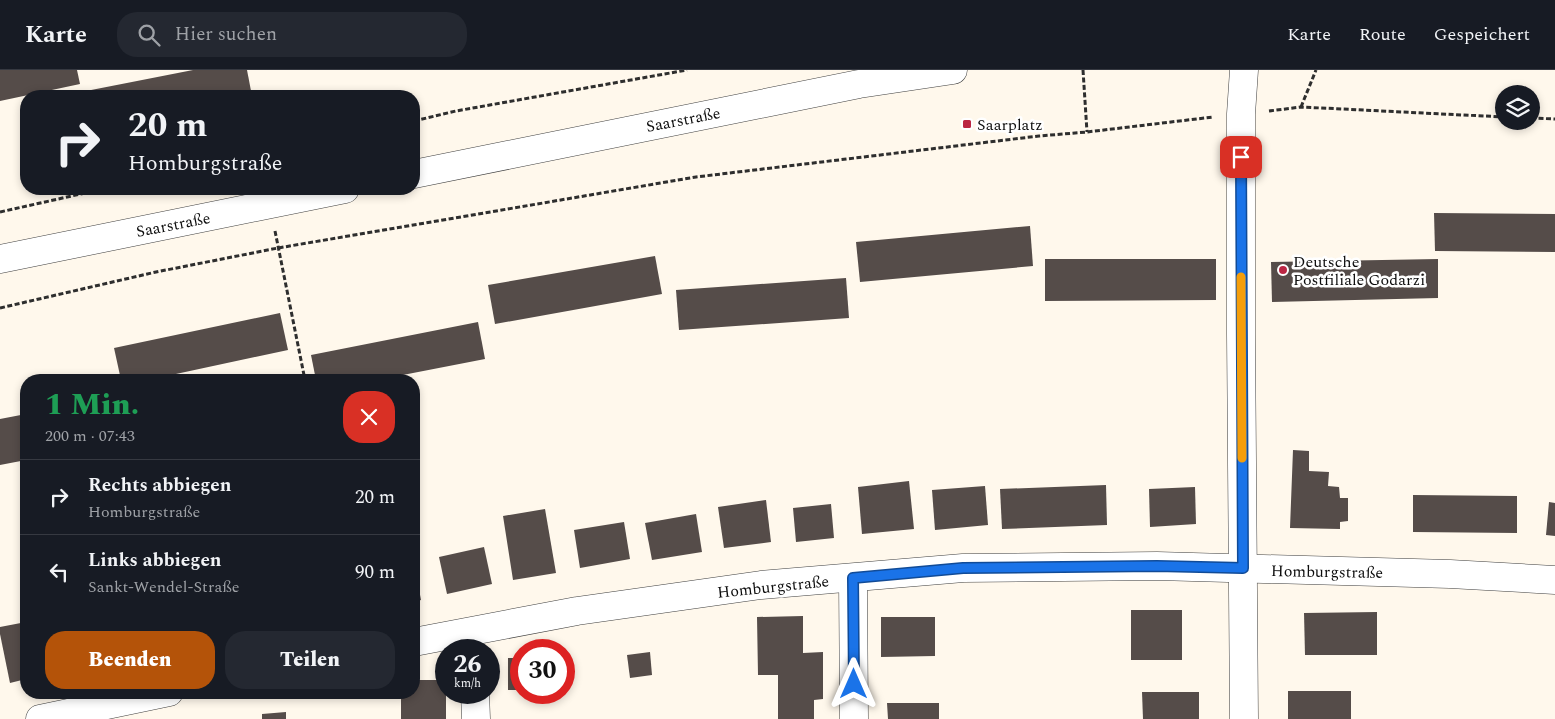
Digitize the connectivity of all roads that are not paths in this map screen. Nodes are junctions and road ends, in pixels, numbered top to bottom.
1 (953, 70) edge
2 (1244, 70) edge
3 (420, 173) edge
4 (315, 195) edge
5 (0, 259) edge
6 (1243, 568) junction
7 (853, 578) junction
8 (1555, 580) edge
9 (479, 639) edge
10 (435, 641) edge
11 (420, 642) edge
12 (145, 699) edge
13 (475, 704) edge
14 (98, 713) edge
15 (40, 719) edge
16 (476, 719) edge
17 (854, 719) edge
18 (1244, 719) edge

1 - 3 street, Saarstraße
2 - 6 street
4 - 5 street, Saarstraße
6 - 7 street, Homburgstraße
6 - 8 street, Homburgstraße
6 - 18 street
7 - 9 street, Homburgstraße
7 - 17 street
10 - 11 street, Homburgstraße
12 - 14 street
13 - 16 street
14 - 15 street

